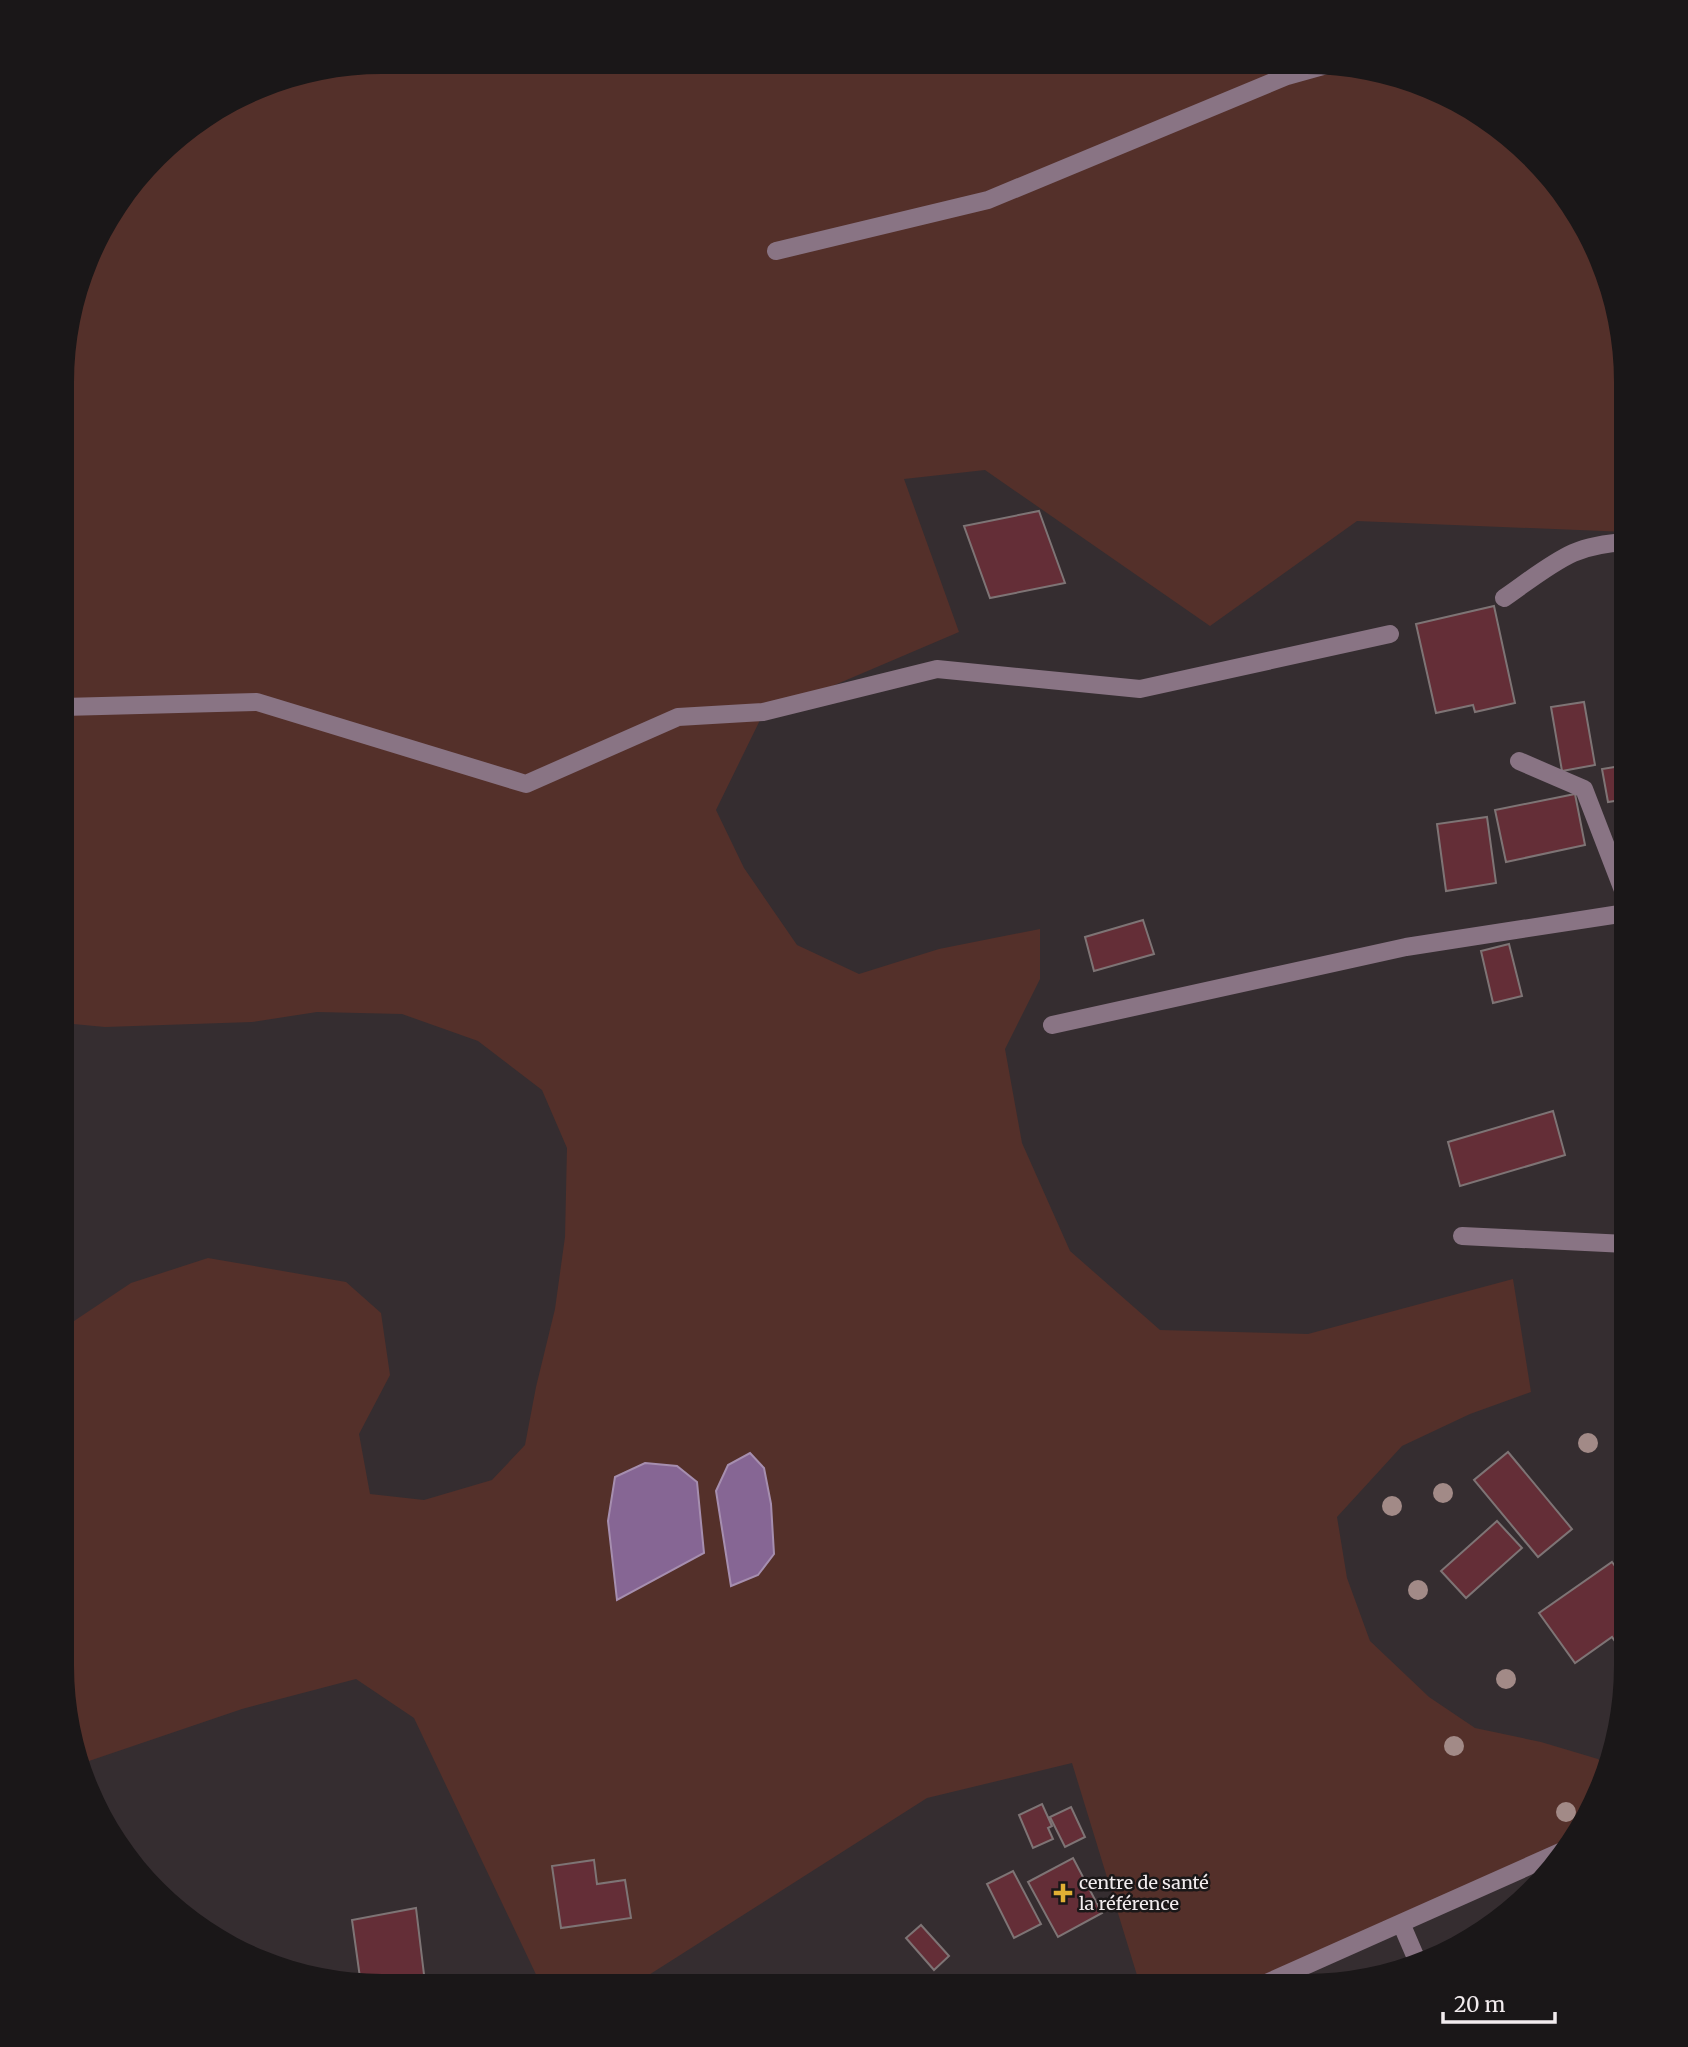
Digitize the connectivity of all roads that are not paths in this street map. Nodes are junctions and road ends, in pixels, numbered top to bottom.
1 (1294, 74) edge
2 (776, 251) dead end
3 (1614, 543) edge
4 (1504, 598) dead end
5 (1390, 635) dead end
6 (74, 707) edge
7 (1519, 761) dead end
8 (1614, 867) edge
9 (1614, 915) edge
10 (1052, 1025) dead end
11 (1462, 1236) dead end
12 (1614, 1243) edge
13 (1547, 1858) edge
14 (1401, 1923) junction
15 (1414, 1954) edge
16 (1287, 1974) edge

1 - 2 street
3 - 4 street
5 - 6 street
7 - 8 street
9 - 10 street
11 - 12 street
13 - 14 street
14 - 15 street
14 - 16 street

